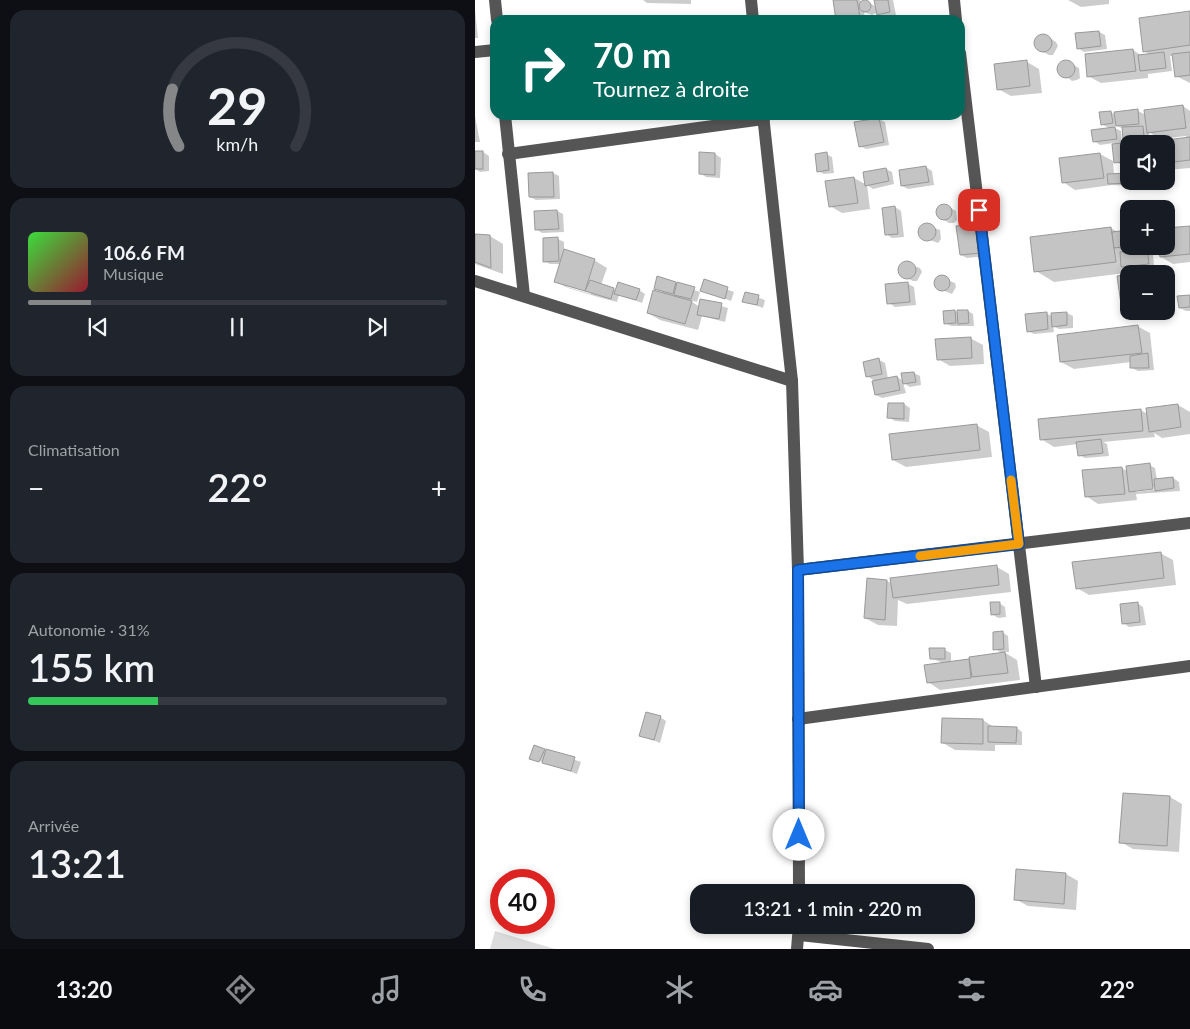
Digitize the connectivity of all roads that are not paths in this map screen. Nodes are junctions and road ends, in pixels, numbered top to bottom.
1 (495, 0) edge
2 (751, 0) edge
3 (954, 0) edge
4 (496, 15) edge
5 (752, 15) edge
6 (956, 15) edge
7 (490, 50) edge
8 (475, 52) edge
9 (965, 95) edge
10 (505, 120) edge
11 (742, 120) edge
12 (763, 120) edge
13 (508, 154) junction
14 (475, 281) edge
15 (524, 296) junction
16 (792, 380) junction
17 (1190, 523) edge
18 (1019, 544) junction
19 (798, 570) junction
20 (1190, 666) edge
21 (1036, 686) junction
22 (798, 719) junction
23 (799, 884) edge
24 (799, 934) edge
25 (826, 934) edge
26 (797, 949) edge
27 (929, 949) edge

1 - 4 street
2 - 5 street
3 - 6 street
7 - 8 street
9 - 18 street
10 - 13 street
11 - 13 street
12 - 16 street
13 - 15 street
14 - 15 street
15 - 16 street
16 - 19 street
17 - 18 street
18 - 19 street
18 - 21 street
19 - 22 street
20 - 21 street
21 - 22 street
22 - 23 street
24 - 26 street
25 - 27 street

